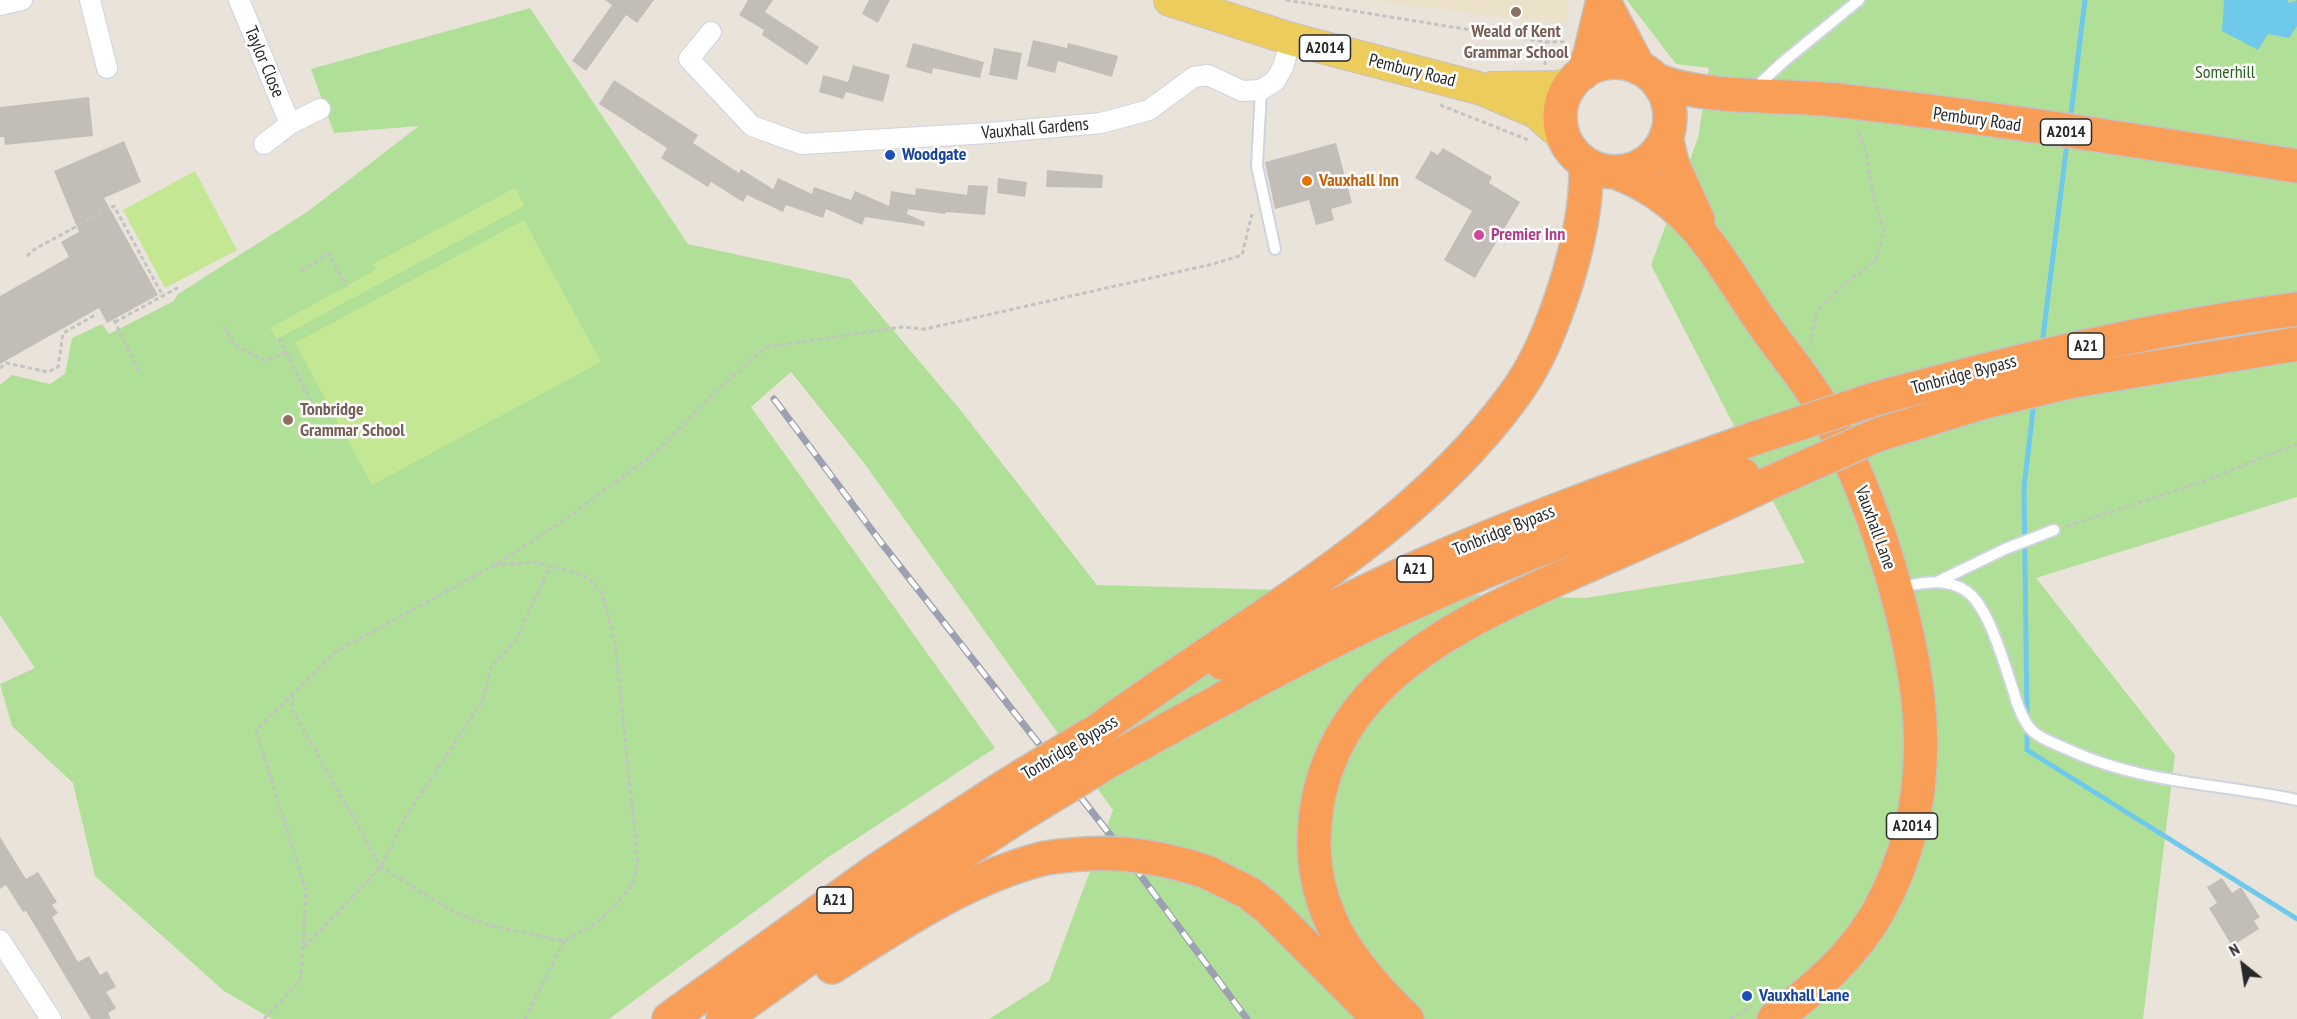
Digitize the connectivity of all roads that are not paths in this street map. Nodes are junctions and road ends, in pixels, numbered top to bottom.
1 (21, 0) edge
2 (90, 0) edge
3 (239, 0) edge
4 (1170, 0) edge
5 (1603, 0) edge
6 (1859, 0) edge
7 (0, 5) edge
8 (711, 32) dead end
9 (1291, 39) junction
10 (1582, 67) junction
11 (107, 68) dead end
12 (1647, 74) junction
13 (1482, 89) junction
14 (1262, 90) junction
15 (1739, 93) junction
16 (320, 110) dead end
17 (290, 124) junction
18 (1668, 130) junction
19 (1550, 140) junction
20 (264, 144) dead end
21 (2297, 166) edge
22 (1601, 168) junction
23 (1709, 243) junction
24 (1275, 249) dead end
25 (2297, 309) edge
26 (2297, 344) edge
27 (1763, 463) junction
28 (2054, 530) road end
29 (1937, 582) junction
30 (1896, 587) junction
31 (1096, 731) junction
32 (2297, 800) edge
33 (0, 940) edge
34 (1765, 1011) edge
35 (51, 1019) edge
36 (669, 1019) edge
37 (723, 1019) edge
38 (752, 1019) edge
39 (1380, 1019) edge
40 (1407, 1019) edge

1 - 7 street
2 - 11 street
3 - 17 street, Taylor Close
4 - 9 main road, Pembury Road / A2014
5 - 10 highway
5 - 12 highway
6 - 15 lane
8 - 14 street, Vauxhall Gardens
9 - 13 main road, Pembury Road / A2014
9 - 14 street
10 - 12 highway
10 - 13 main road, Pembury Road / A2014
10 - 19 highway
12 - 15 highway, Pembury Road / A2014
12 - 18 highway
13 - 19 main road, Pembury Road / A2014
14 - 24 lane
15 - 18 highway, Pembury Road / A2014
15 - 21 highway, Pembury Road / A2014
16 - 17 street
17 - 20 street
18 - 22 highway
18 - 23 highway, Vauxhall Lane / A2014
19 - 22 highway
22 - 23 highway, Vauxhall Lane / A2014
22 - 31 highway
23 - 30 highway, Vauxhall Lane / A2014
25 - 27 highway, Tonbridge Bypass / A21, bridge
26 - 27 highway, Tonbridge Bypass / A21, bridge
27 - 31 highway, Tonbridge Bypass / A21
27 - 37 highway, Tonbridge Bypass / A21, bridge
27 - 40 highway
28 - 29 lane
29 - 30 lane
29 - 32 lane
30 - 34 highway, Vauxhall Lane / A2014
31 - 36 highway, Tonbridge Bypass / A21, bridge
33 - 35 street
38 - 39 highway, bridge

